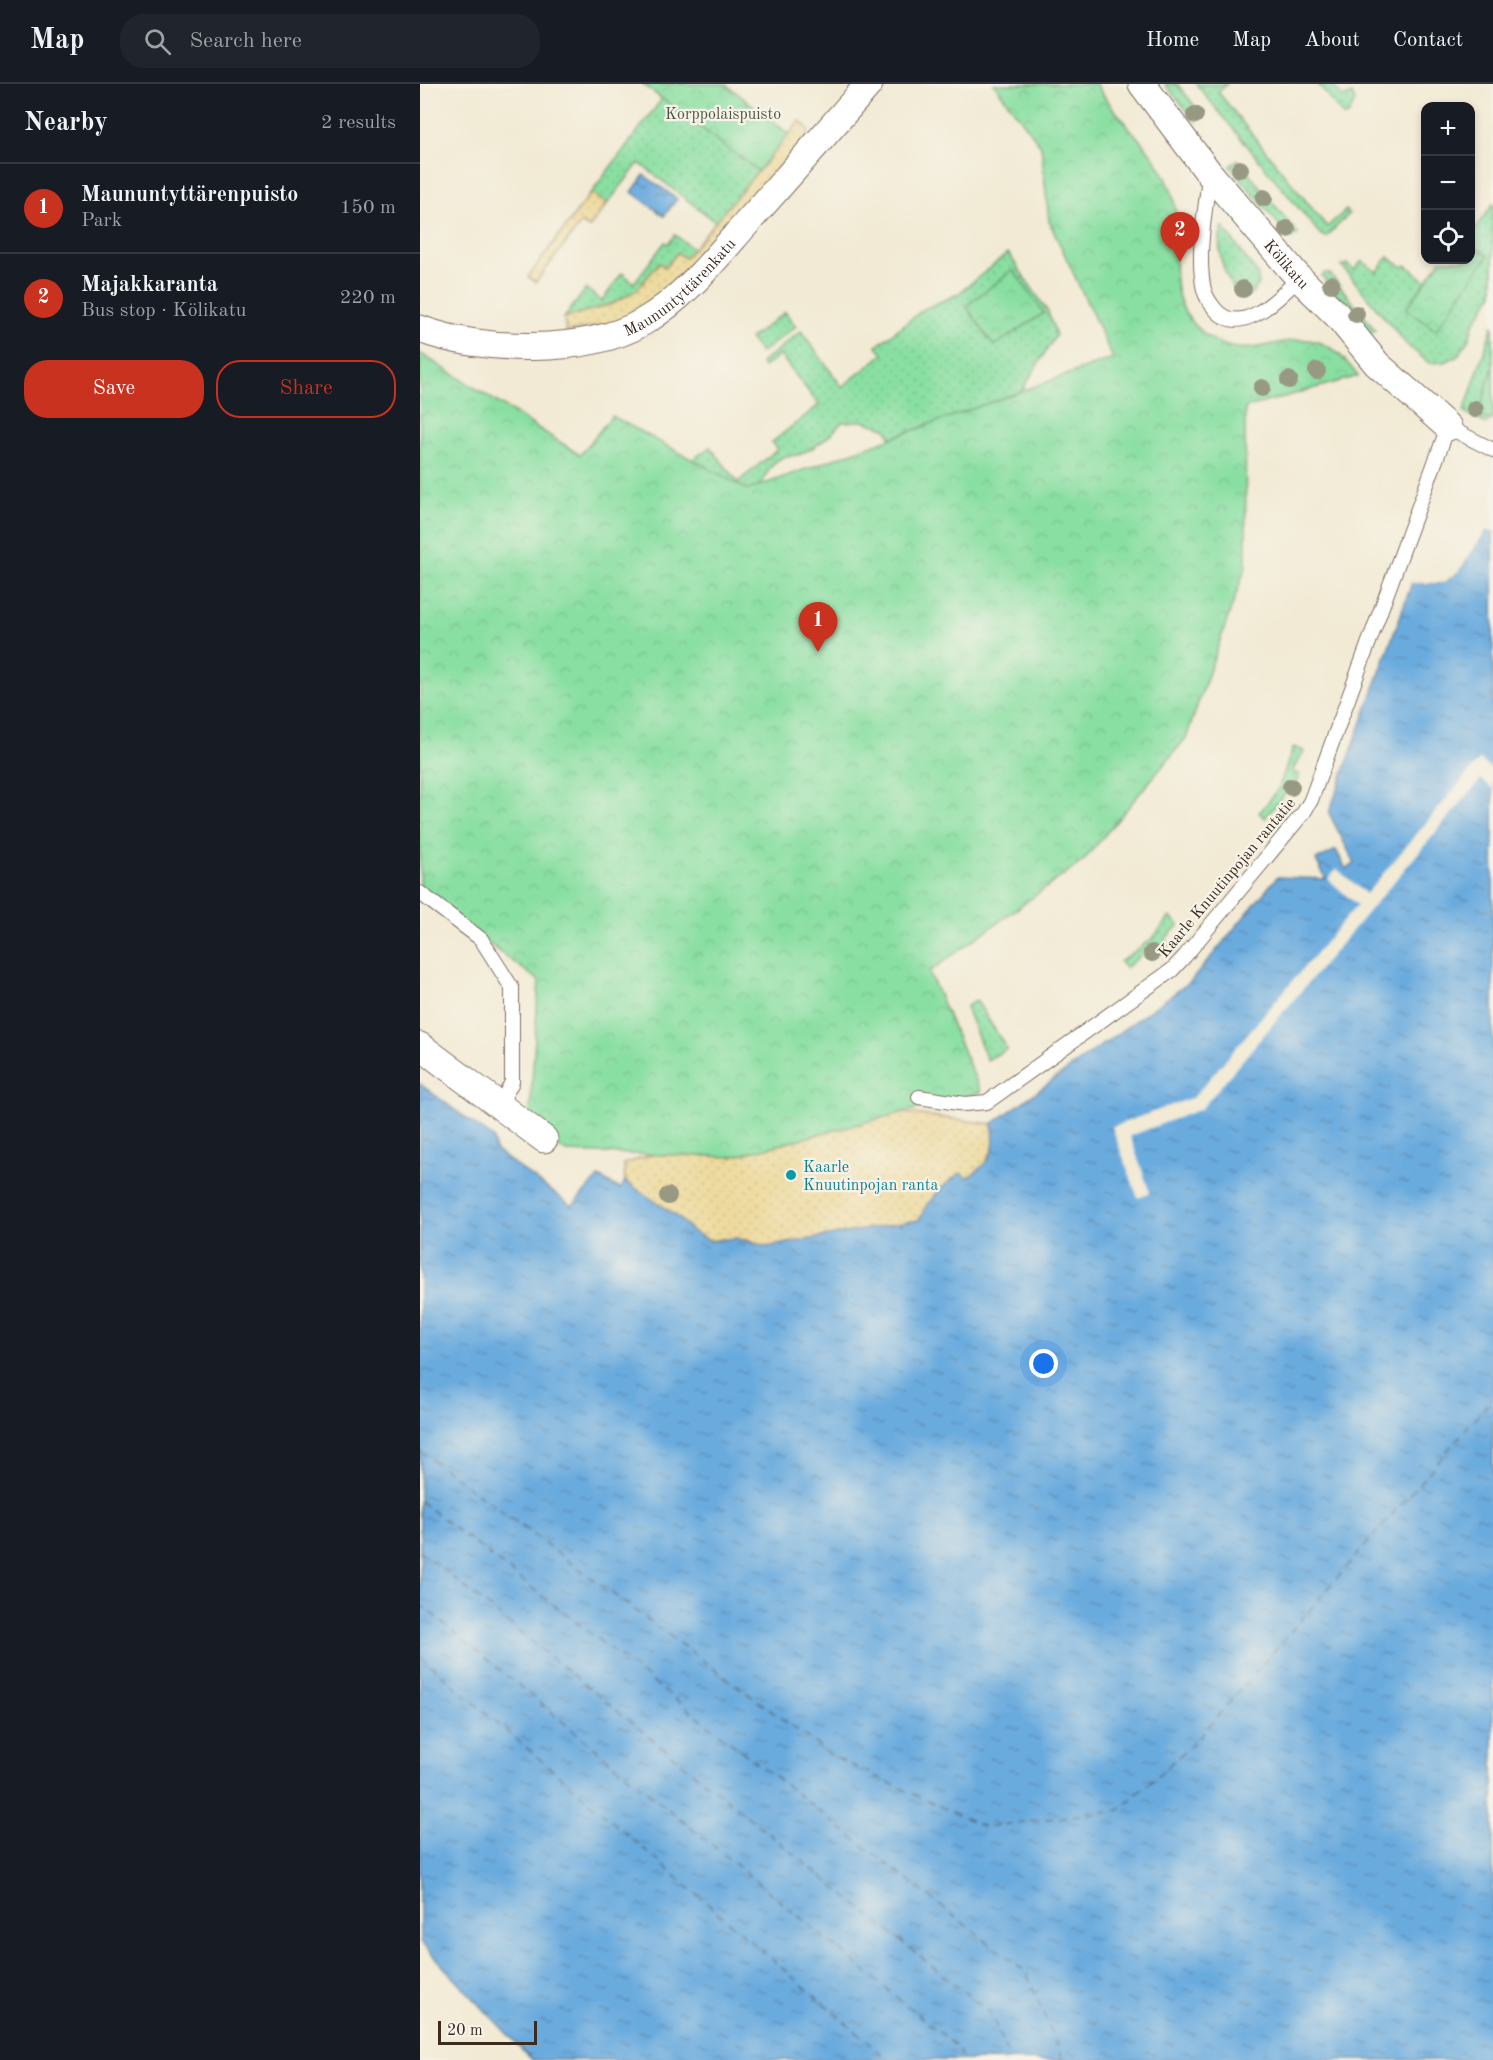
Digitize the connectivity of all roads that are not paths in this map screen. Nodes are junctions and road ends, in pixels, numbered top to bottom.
1 (869, 84) edge
2 (1142, 84) edge
3 (1209, 173) junction
4 (1299, 279) junction
5 (420, 329) edge
6 (1448, 428) junction
7 (1493, 450) edge
8 (420, 893) edge
9 (420, 1046) edge
10 (919, 1096) dead end
11 (499, 1106) junction
12 (544, 1139) dead end

1 - 5 street, Maununtyttärenkatu
2 - 3 street, Kölikatu
3 - 4 street, Kölikatu
3 - 4 lane
4 - 6 street, Kölikatu
6 - 7 lane
6 - 10 lane, Kaarle Knuutinpojan rantatie
8 - 11 lane
9 - 11 street
11 - 12 street

